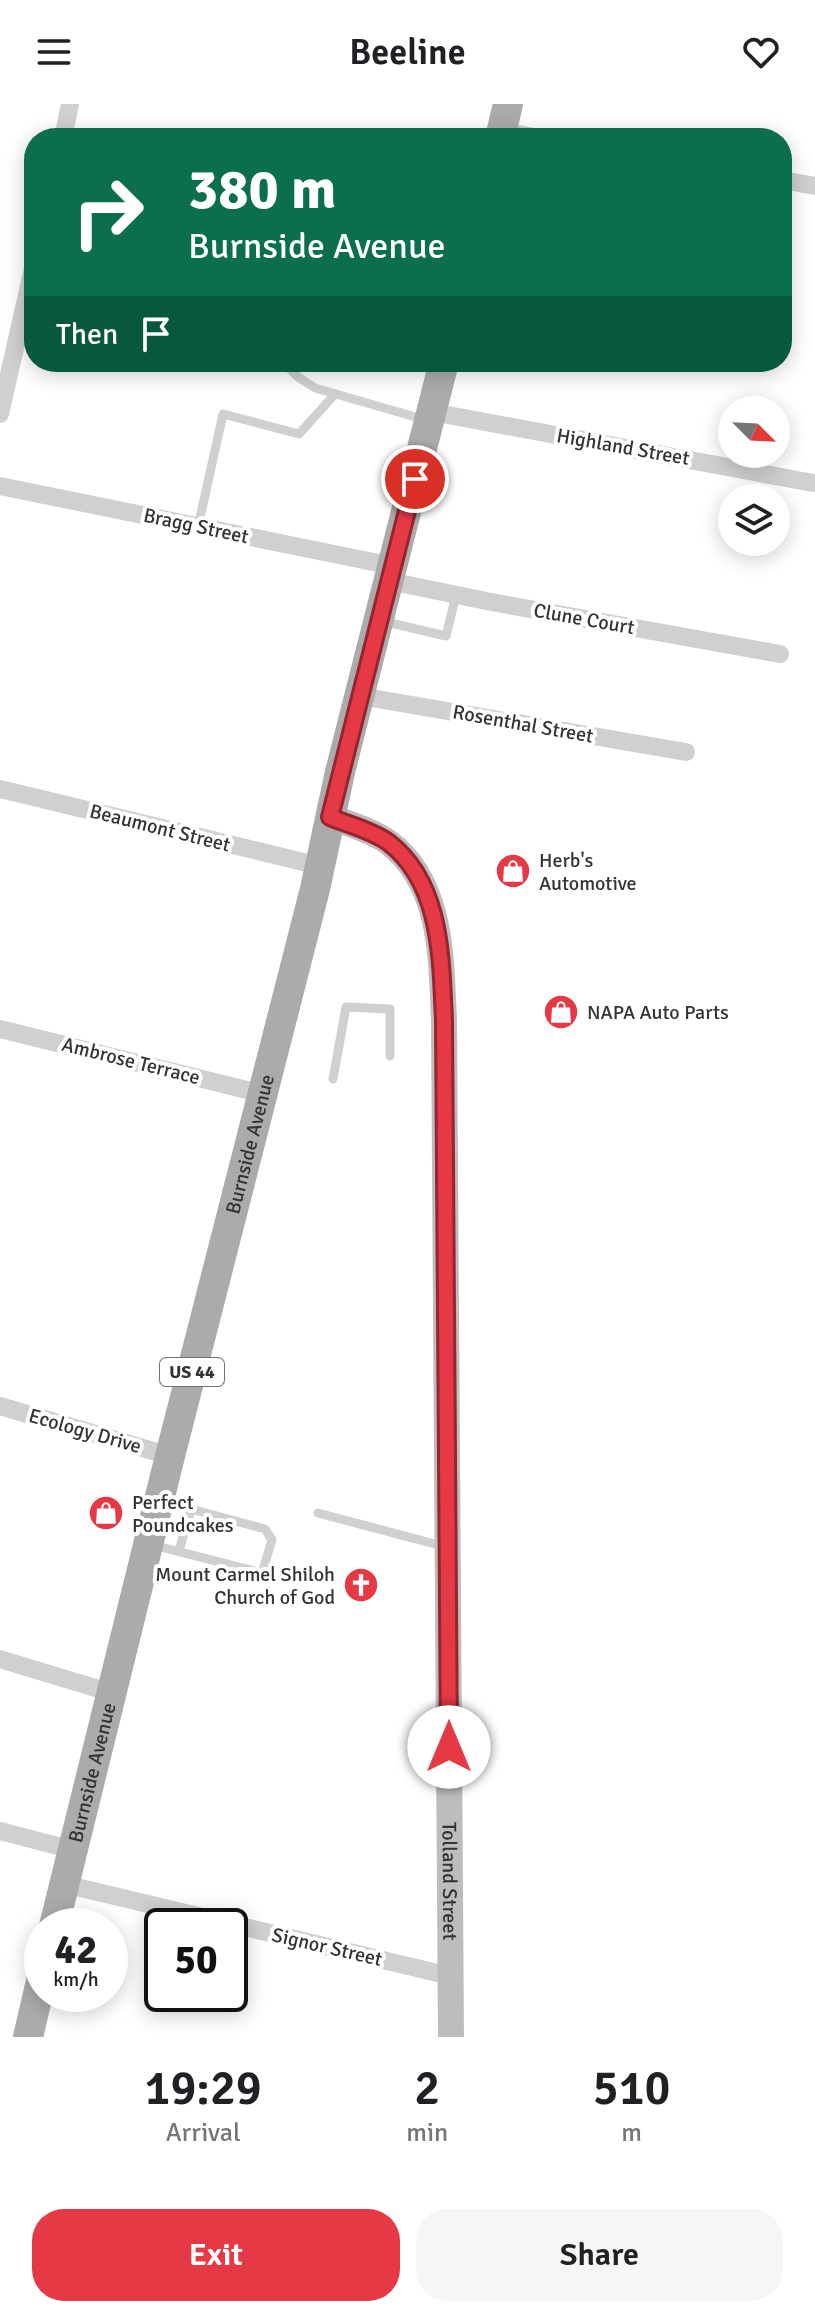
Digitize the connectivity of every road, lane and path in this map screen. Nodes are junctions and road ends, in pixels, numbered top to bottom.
1 (70, 104) edge
2 (65, 128) edge
3 (792, 182) edge
4 (815, 186) edge
5 (24, 308) edge
6 (293, 372) edge
7 (434, 372) edge
8 (335, 394) junction
9 (0, 414) edge
10 (431, 417) junction
11 (813, 483) edge
12 (0, 486) edge
13 (198, 527) junction
14 (391, 574) junction
15 (456, 595) junction
16 (379, 621) junction
17 (780, 654) dead end
18 (360, 696) junction
19 (686, 752) dead end
20 (0, 789) edge
21 (330, 817) junction
22 (320, 866) junction
23 (0, 1029) edge
24 (390, 1056) dead end
25 (333, 1079) dead end
26 (263, 1094) junction
27 (0, 1406) edge
28 (170, 1456) junction
29 (159, 1502) junction
30 (191, 1509) junction
31 (318, 1513) dead end
32 (149, 1543) junction
33 (448, 1547) junction
34 (179, 1551) junction
35 (0, 1659) edge
36 (112, 1693) junction
37 (0, 1831) edge
38 (73, 1850) junction
39 (64, 1884) junction
40 (58, 1908) edge
41 (450, 1976) junction
42 (34, 2012) edge
43 (28, 2037) edge
44 (451, 2037) edge

1 - 2 street
3 - 4 street
5 - 9 street
6 - 8 lane
7 - 10 main road, Burnside Avenue / US 44
8 - 10 lane
8 - 13 lane
10 - 11 street, Highland Street
10 - 14 main road, Burnside Avenue / US 44
12 - 13 street, Bragg Street
13 - 14 street, Bragg Street
14 - 15 street, Clune Court
14 - 16 main road, Burnside Avenue / US 44
15 - 16 lane
15 - 17 street, Clune Court
16 - 18 main road, Burnside Avenue / US 44
18 - 19 street, Rosenthal Street
18 - 21 main road, Burnside Avenue / US 44
20 - 22 street, Beaumont Street
21 - 22 main road, Burnside Avenue / US 44
21 - 33 main road, Tolland Street
22 - 26 main road, Burnside Avenue / US 44
23 - 26 street, Ambrose Terrace
24 - 25 lane
26 - 28 main road, Burnside Avenue / US 44
27 - 28 street, Ecology Drive
28 - 29 main road, Burnside Avenue / US 44
29 - 30 lane
29 - 32 main road, Burnside Avenue / US 44
30 - 34 lane
30 - 34 lane
31 - 33 lane
32 - 34 lane
32 - 36 main road, Burnside Avenue / US 44
33 - 41 main road, Tolland Street
35 - 36 street
36 - 38 main road, Burnside Avenue / US 44
37 - 38 street
38 - 39 main road, Burnside Avenue / US 44
39 - 40 main road, Burnside Avenue / US 44
39 - 41 street, Signor Street
41 - 44 main road, Tolland Street
42 - 43 main road

